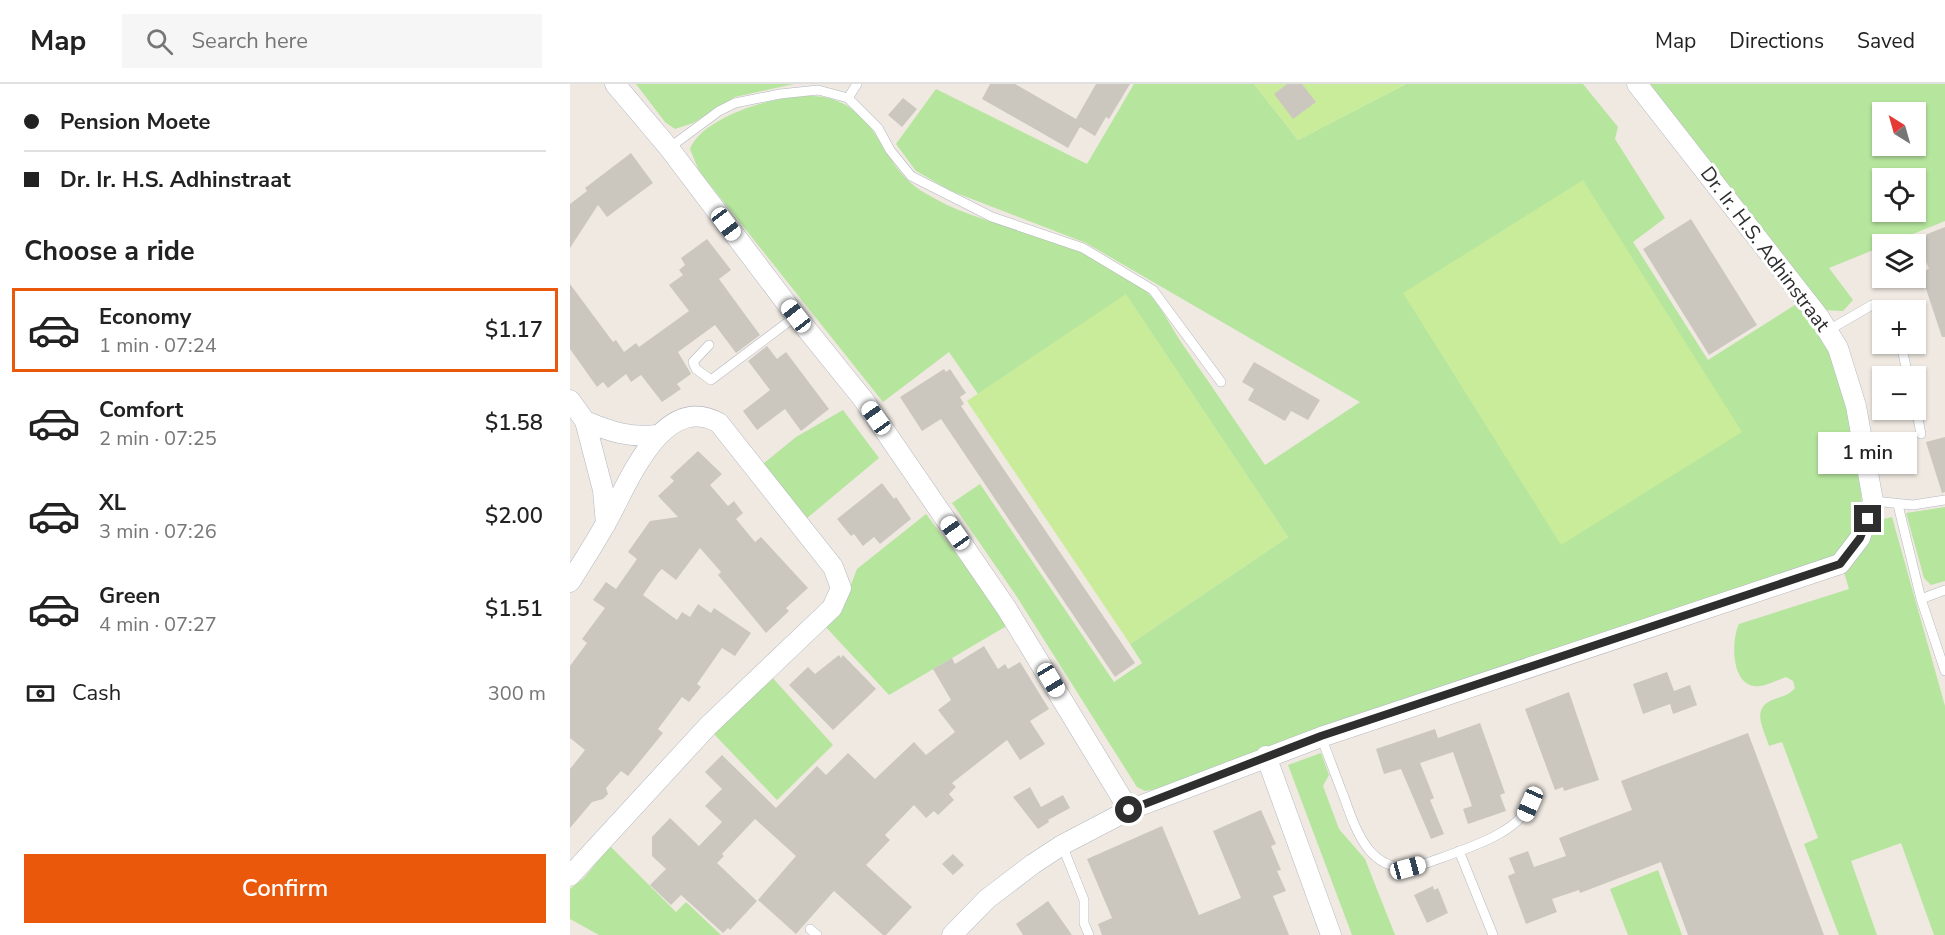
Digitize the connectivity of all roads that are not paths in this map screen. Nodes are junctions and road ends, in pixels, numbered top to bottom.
1 (615, 84) edge
2 (857, 84) edge
3 (1637, 84) edge
4 (848, 98) junction
5 (669, 148) junction
6 (1872, 305) edge
7 (796, 316) junction
8 (1827, 331) junction
9 (709, 345) dead end
10 (1221, 382) dead end
11 (570, 400) edge
12 (1919, 420) edge
13 (585, 421) junction
14 (1922, 434) dead end
15 (657, 435) junction
16 (1945, 500) edge
17 (1872, 501) junction
18 (1898, 505) junction
19 (606, 524) junction
20 (570, 582) edge
21 (1945, 590) edge
22 (1921, 599) junction
23 (1945, 671) edge
24 (1321, 736) junction
25 (1266, 756) junction
26 (1528, 795) dead end
27 (1129, 810) junction
28 (1062, 845) junction
29 (1459, 851) junction
30 (570, 876) edge
31 (952, 935) edge
32 (1089, 935) edge
33 (1331, 935) edge
34 (1493, 935) edge

1 - 5 street
2 - 4 lane
3 - 8 street, Dr. Ir. H.S. Adhinstraat
4 - 5 lane
4 - 10 lane
5 - 7 street
6 - 8 lane
7 - 9 lane
7 - 27 street
8 - 17 street, Dr. Ir. H.S. Adhinstraat
11 - 13 street
12 - 14 lane
13 - 15 street
13 - 19 street
15 - 19 street
15 - 30 street
16 - 18 lane
17 - 18 lane
17 - 24 street, Dr. Ir. H.S. Adhinstraat
18 - 22 lane
19 - 20 street
21 - 22 lane
22 - 23 lane
24 - 25 street
24 - 29 lane
25 - 27 street
25 - 33 street
26 - 29 lane
27 - 28 street
28 - 31 street
28 - 32 lane
29 - 34 lane

